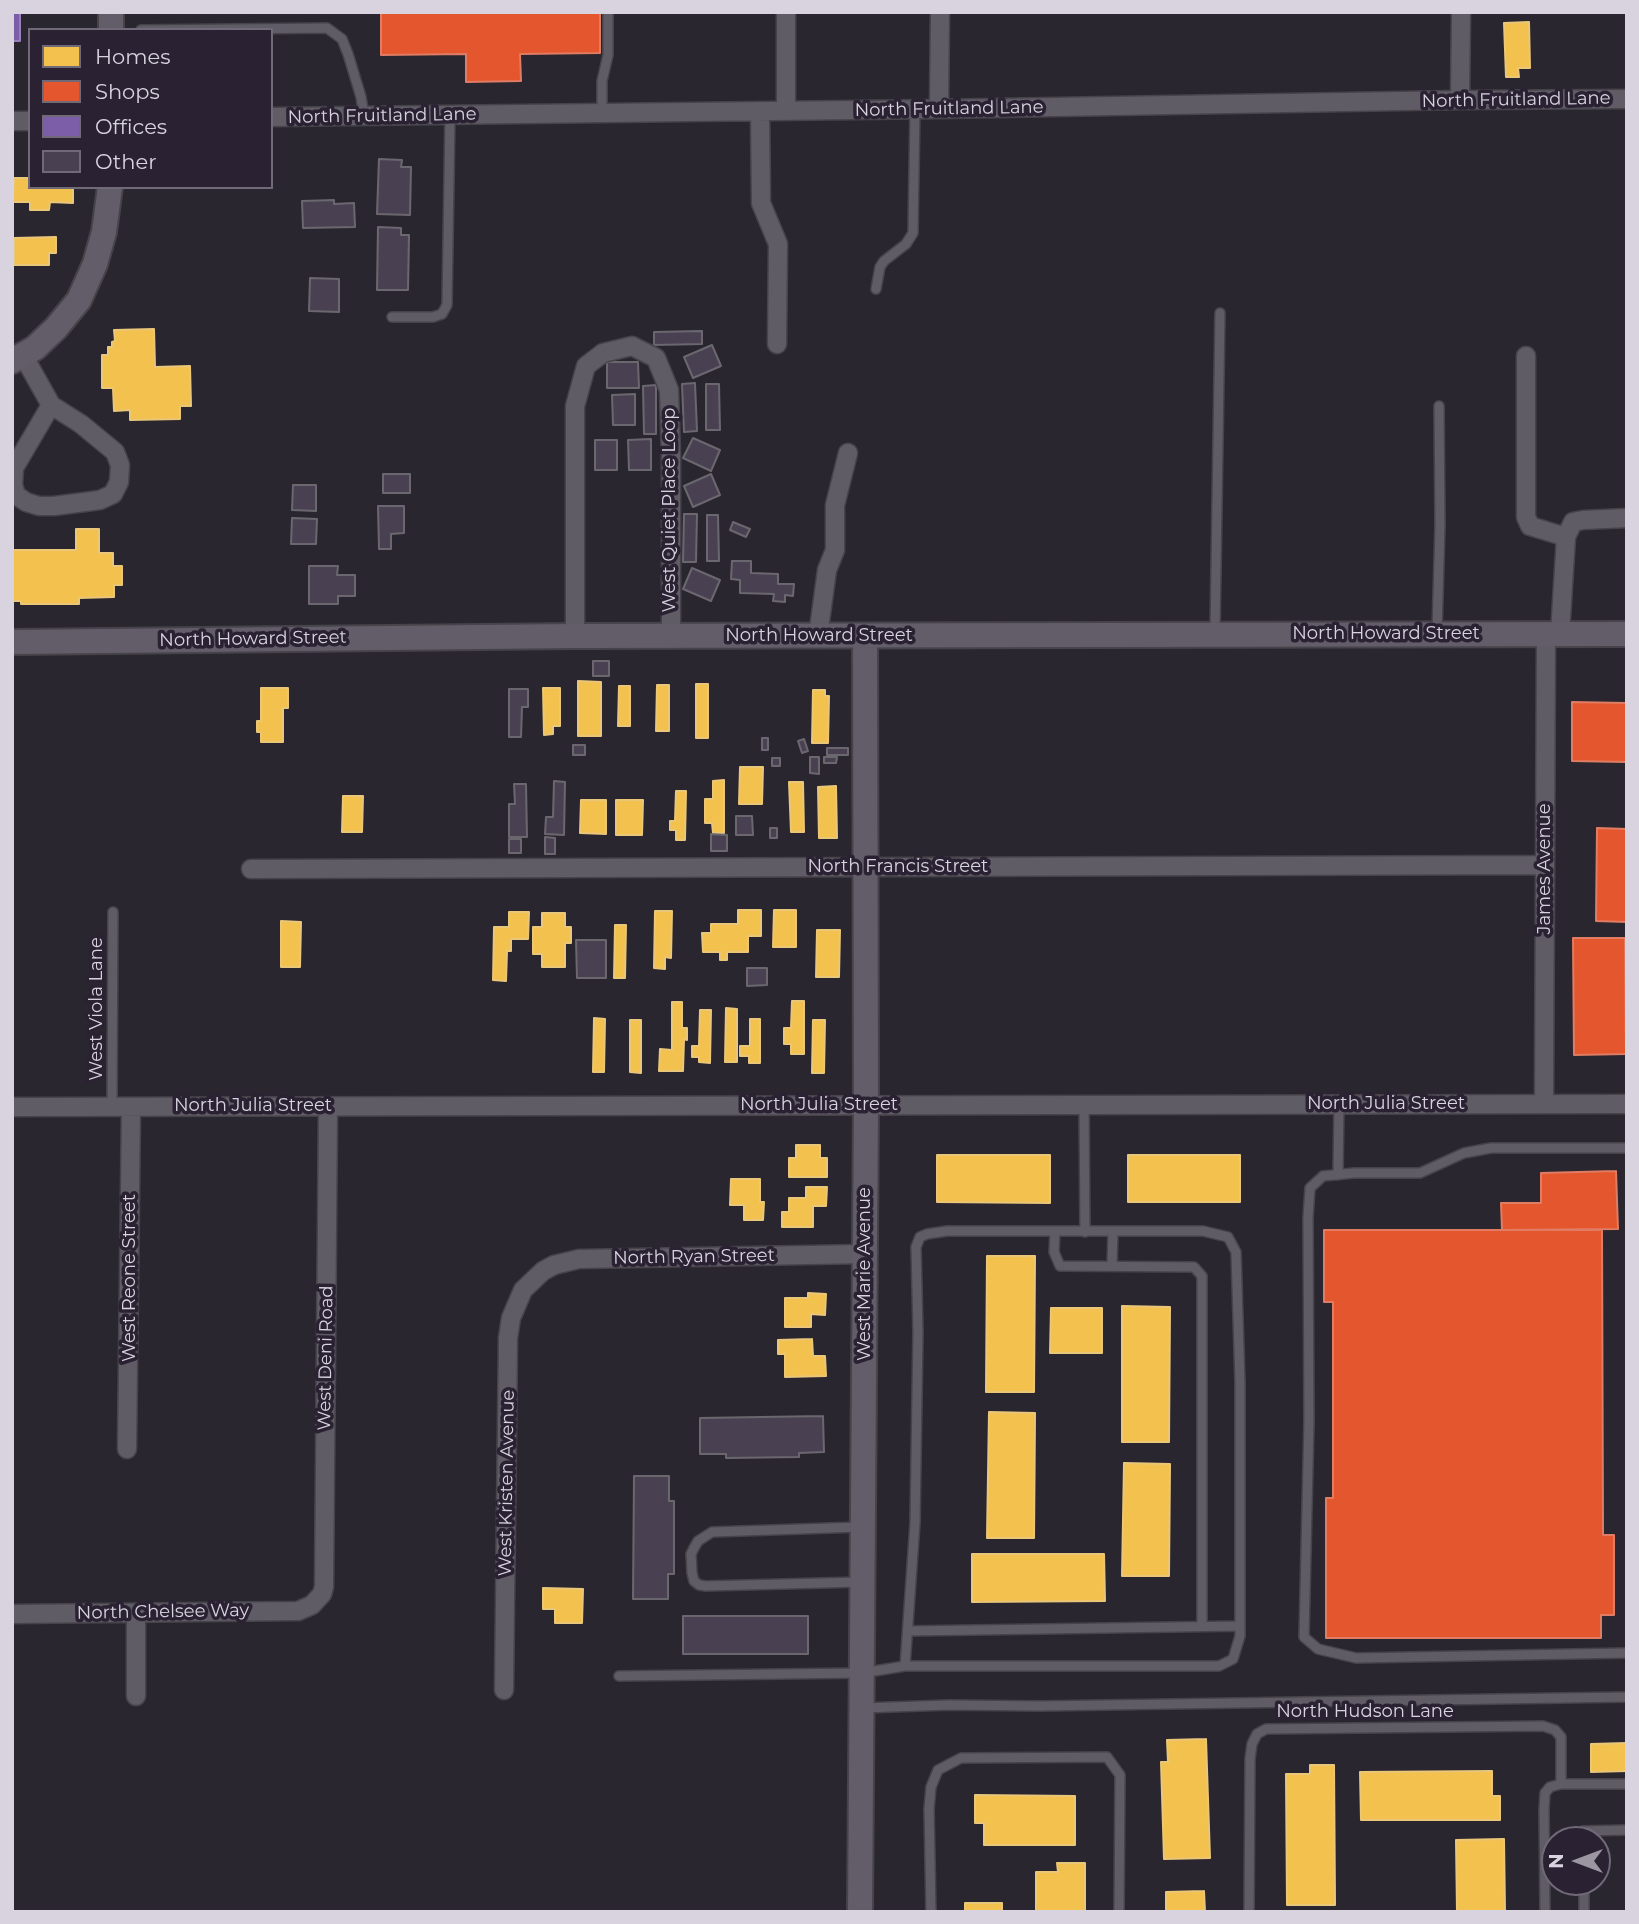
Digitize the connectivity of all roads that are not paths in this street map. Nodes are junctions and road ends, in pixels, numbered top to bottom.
1 (608, 12) edge
2 (786, 12) edge
3 (940, 12) edge
4 (1461, 12) edge
5 (273, 29) edge
6 (1627, 99) edge
7 (1460, 100) junction
8 (915, 110) junction
9 (939, 110) junction
10 (760, 111) junction
11 (786, 111) junction
12 (602, 113) junction
13 (450, 115) junction
14 (364, 116) junction
15 (273, 117) edge
16 (110, 189) edge
17 (876, 289) dead end
18 (1220, 313) dead end
19 (392, 317) dead end
20 (777, 344) dead end
21 (1526, 356) dead end
22 (17, 358) edge
23 (51, 405) junction
24 (1439, 406) dead end
25 (848, 453) dead end
26 (1627, 518) edge
27 (1566, 537) junction
28 (1215, 634) junction
29 (1437, 634) junction
30 (1553, 634) junction
31 (1627, 634) edge
32 (575, 636) junction
33 (671, 636) junction
34 (818, 636) junction
35 (866, 636) junction
36 (12, 642) edge
37 (1545, 866) junction
38 (867, 867) junction
39 (251, 869) dead end
40 (113, 912) dead end
41 (1339, 1103) junction
42 (1084, 1104) junction
43 (1544, 1104) junction
44 (1627, 1104) edge
45 (866, 1105) junction
46 (328, 1106) junction
47 (12, 1107) edge
48 (112, 1107) junction
49 (131, 1107) junction
50 (1627, 1148) edge
51 (1339, 1175) junction
52 (1113, 1231) junction
53 (1055, 1232) junction
54 (1085, 1232) junction
55 (865, 1254) junction
56 (1112, 1266) junction
57 (530, 1282) joint
58 (127, 1449) dead end
59 (863, 1527) junction
60 (863, 1582) junction
61 (312, 1605) joint
62 (136, 1612) junction
63 (12, 1614) edge
64 (1202, 1626) junction
65 (1240, 1626) junction
66 (908, 1631) junction
67 (1627, 1653) edge
68 (905, 1666) junction
69 (862, 1673) junction
70 (619, 1676) dead end
71 (505, 1690) dead end
72 (136, 1696) dead end
73 (1627, 1697) edge
74 (862, 1709) junction
75 (1627, 1783) edge
76 (1561, 1784) junction
77 (860, 1912) edge
78 (932, 1912) edge
79 (1119, 1912) edge
80 (1249, 1912) edge
81 (1545, 1912) edge

1 - 12 lane
2 - 11 street
3 - 9 street
4 - 7 street
5 - 14 lane
6 - 7 street, North Fruitland Lane
7 - 9 street, North Fruitland Lane
8 - 9 street, North Fruitland Lane
8 - 11 street, North Fruitland Lane
8 - 17 lane
10 - 11 street, North Fruitland Lane
10 - 12 street, North Fruitland Lane
10 - 20 street
12 - 13 street, North Fruitland Lane
13 - 14 street, North Fruitland Lane
13 - 19 lane
14 - 15 street, North Fruitland Lane
16 - 22 street
18 - 28 lane
21 - 27 street
22 - 23 street
23 - 23 street
24 - 29 lane
25 - 34 street
26 - 27 street
27 - 30 street, James Avenue
28 - 29 street, North Howard Street
28 - 35 street, North Howard Street
29 - 30 street, North Howard Street
30 - 31 street, North Howard Street
30 - 37 street, James Avenue
32 - 33 street, North Howard Street
32 - 33 street, West Quiet Place Loop
32 - 36 street, North Howard Street
33 - 34 street, North Howard Street
34 - 35 street, North Howard Street
35 - 38 street, West Marie Avenue
37 - 38 street, North Francis Street
37 - 43 street, James Avenue
38 - 39 street, North Francis Street
38 - 45 street, West Marie Avenue
40 - 48 lane, West Viola Lane
41 - 42 street, North Julia Street
41 - 43 street, North Julia Street
41 - 51 lane
42 - 45 street, North Julia Street
42 - 54 lane
43 - 44 street, North Julia Street
45 - 46 street, North Julia Street
45 - 55 street, West Marie Avenue
46 - 49 street, North Julia Street
46 - 61 street, West Deni Road
47 - 48 street, North Julia Street
48 - 49 street, North Julia Street
49 - 58 street, West Reone Street
50 - 51 lane
51 - 67 lane
52 - 54 lane
52 - 56 lane
52 - 65 lane
53 - 54 lane
53 - 56 lane
53 - 66 lane
55 - 57 street, North Ryan Street
55 - 59 street, West Marie Avenue
56 - 64 lane
57 - 71 street, West Kristen Avenue
59 - 60 street, West Marie Avenue
59 - 60 lane
60 - 69 street, West Marie Avenue
61 - 62 street, North Chelsee Way
62 - 63 street, North Chelsee Way
62 - 72 street
64 - 65 lane
64 - 66 lane
65 - 68 lane
66 - 68 lane
68 - 69 lane
69 - 70 lane
69 - 74 street, West Marie Avenue
73 - 74 lane
74 - 77 street, West Marie Avenue
75 - 76 lane
76 - 80 lane, North Hudson Lane
76 - 81 lane
78 - 79 lane

